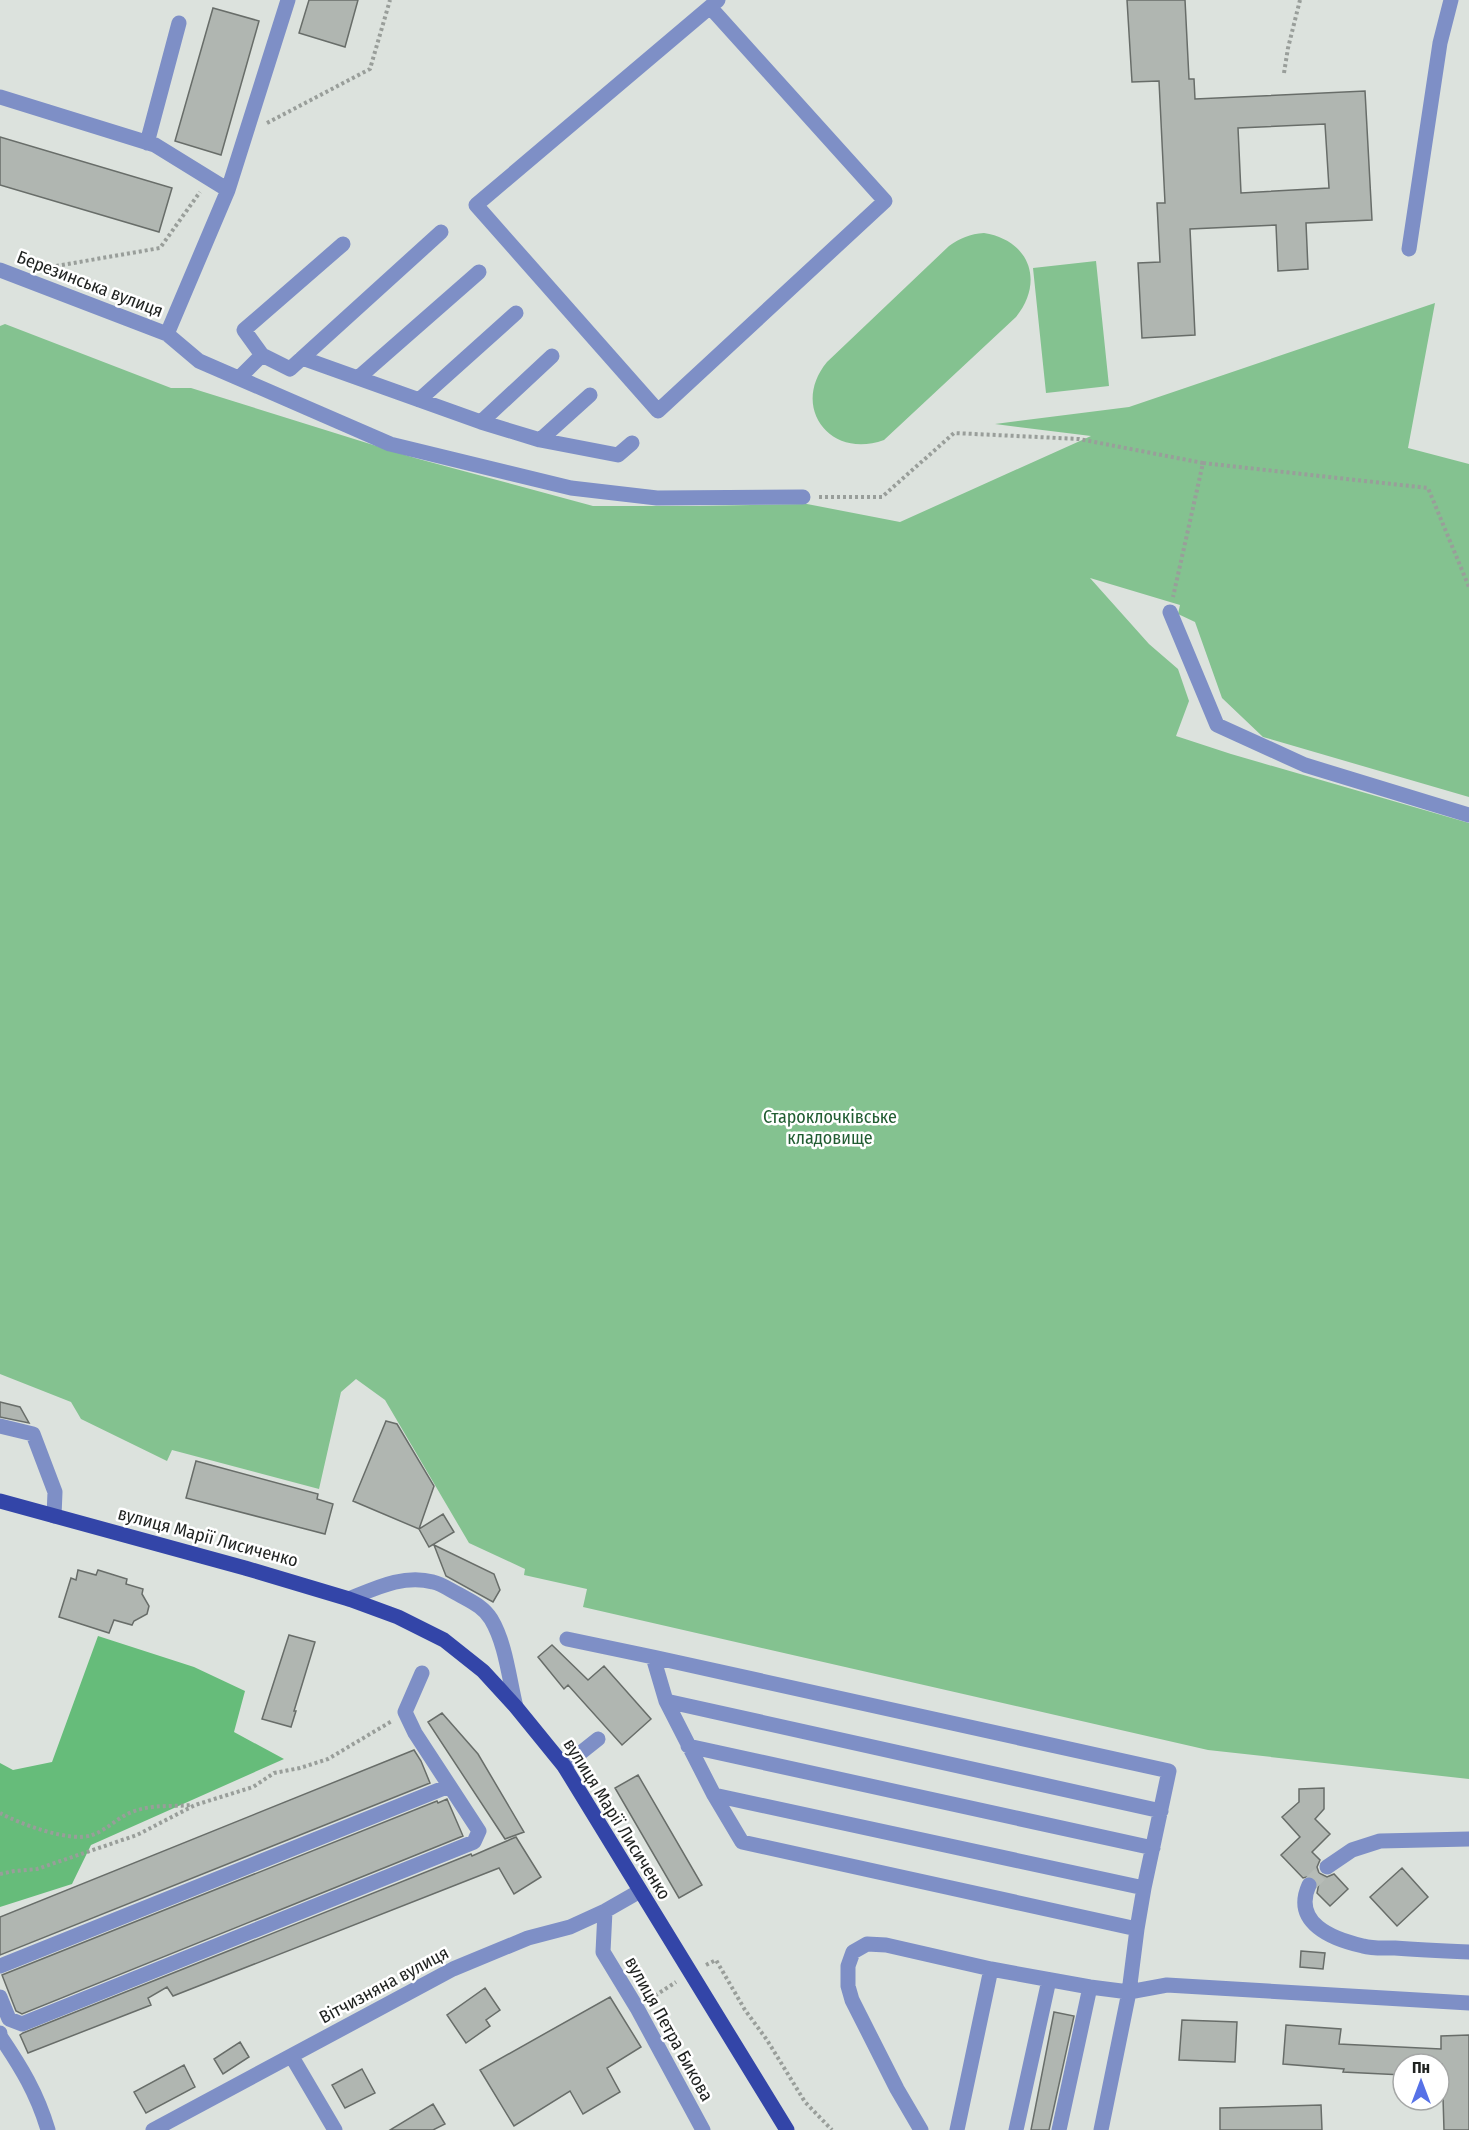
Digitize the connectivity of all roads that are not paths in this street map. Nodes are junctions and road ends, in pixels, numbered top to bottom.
1 (288, 0) edge
2 (1451, 0) edge
3 (714, 3) edge
4 (179, 23) dead end
5 (0, 97) edge
6 (147, 143) junction
7 (228, 190) junction
8 (441, 232) dead end
9 (343, 244) dead end
10 (1409, 249) dead end
11 (0, 270) edge
12 (479, 272) dead end
13 (516, 313) dead end
14 (166, 334) junction
15 (262, 355) junction
16 (552, 356) dead end
17 (302, 358) junction
18 (239, 378) junction
19 (358, 378) junction
20 (590, 395) dead end
21 (419, 400) junction
22 (481, 422) junction
23 (540, 440) junction
24 (632, 443) dead end
25 (803, 497) road end
26 (1170, 612) road end
27 (1469, 815) edge
28 (0, 1426) edge
29 (0, 1502) edge
30 (54, 1516) junction
31 (349, 1599) junction
32 (567, 1639) dead end
33 (653, 1657) junction
34 (422, 1673) dead end
35 (666, 1701) junction
36 (516, 1707) junction
37 (598, 1739) dead end
38 (688, 1746) junction
39 (564, 1766) junction
40 (449, 1786) junction
41 (714, 1794) junction
42 (1161, 1811) junction
43 (1469, 1839) edge
44 (1153, 1848) junction
45 (1327, 1867) tunnel mouth
46 (1309, 1885) tunnel mouth
47 (1144, 1888) junction
48 (640, 1891) junction
49 (606, 1911) junction
50 (1137, 1929) junction
51 (1469, 1952) edge
52 (0, 1966) edge
53 (991, 1969) junction
54 (1049, 1980) junction
55 (1090, 1987) junction
56 (1129, 1992) junction
57 (0, 1997) edge
58 (1469, 2003) edge
59 (0, 2033) edge
60 (292, 2057) junction
61 (48, 2130) edge
62 (153, 2130) edge
63 (335, 2130) edge
64 (703, 2130) edge
65 (787, 2130) edge
66 (921, 2130) edge
67 (957, 2130) edge
68 (1016, 2130) edge
69 (1059, 2130) edge
70 (1101, 2130) edge

1 - 7 street
2 - 10 street
3 - 3 street
4 - 6 street
5 - 6 street
6 - 7 street
7 - 14 street
8 - 17 street
9 - 15 street
11 - 14 street, Березинська вулиця
12 - 19 street
13 - 21 street
14 - 18 street, Березинська вулиця
15 - 17 street
15 - 18 street
16 - 22 street
17 - 19 street
18 - 25 street, Березинська вулиця
19 - 21 street
20 - 23 street
21 - 22 street
22 - 23 street
23 - 24 street
26 - 27 street
28 - 30 street
29 - 30 main road, вулиця Марії Лисиченко
30 - 31 main road, вулиця Марії Лисиченко
31 - 36 main road, вулиця Марії Лисиченко
31 - 36 street
32 - 33 street
33 - 35 street
33 - 42 street
34 - 40 street
35 - 38 street
35 - 42 street
36 - 39 main road, вулиця Марії Лисиченко
37 - 39 street
38 - 41 street
38 - 44 street
39 - 48 main road, вулиця Марії Лисиченко
40 - 52 street
40 - 57 street
41 - 47 street
41 - 50 street
42 - 44 street
43 - 45 street
44 - 47 street
46 - 51 street
47 - 50 street
48 - 49 street, Вітчизняна вулиця
48 - 65 main road, вулиця Марії Лисиченко
49 - 60 street, Вітчизняна вулиця
49 - 64 street, вулиця Петра Бикова
50 - 56 street
53 - 54 street
53 - 66 street
53 - 67 street
54 - 55 street
54 - 68 street
55 - 56 street
55 - 69 street
56 - 58 street
56 - 70 street
59 - 61 street
60 - 62 street, Вітчизняна вулиця
60 - 63 street

